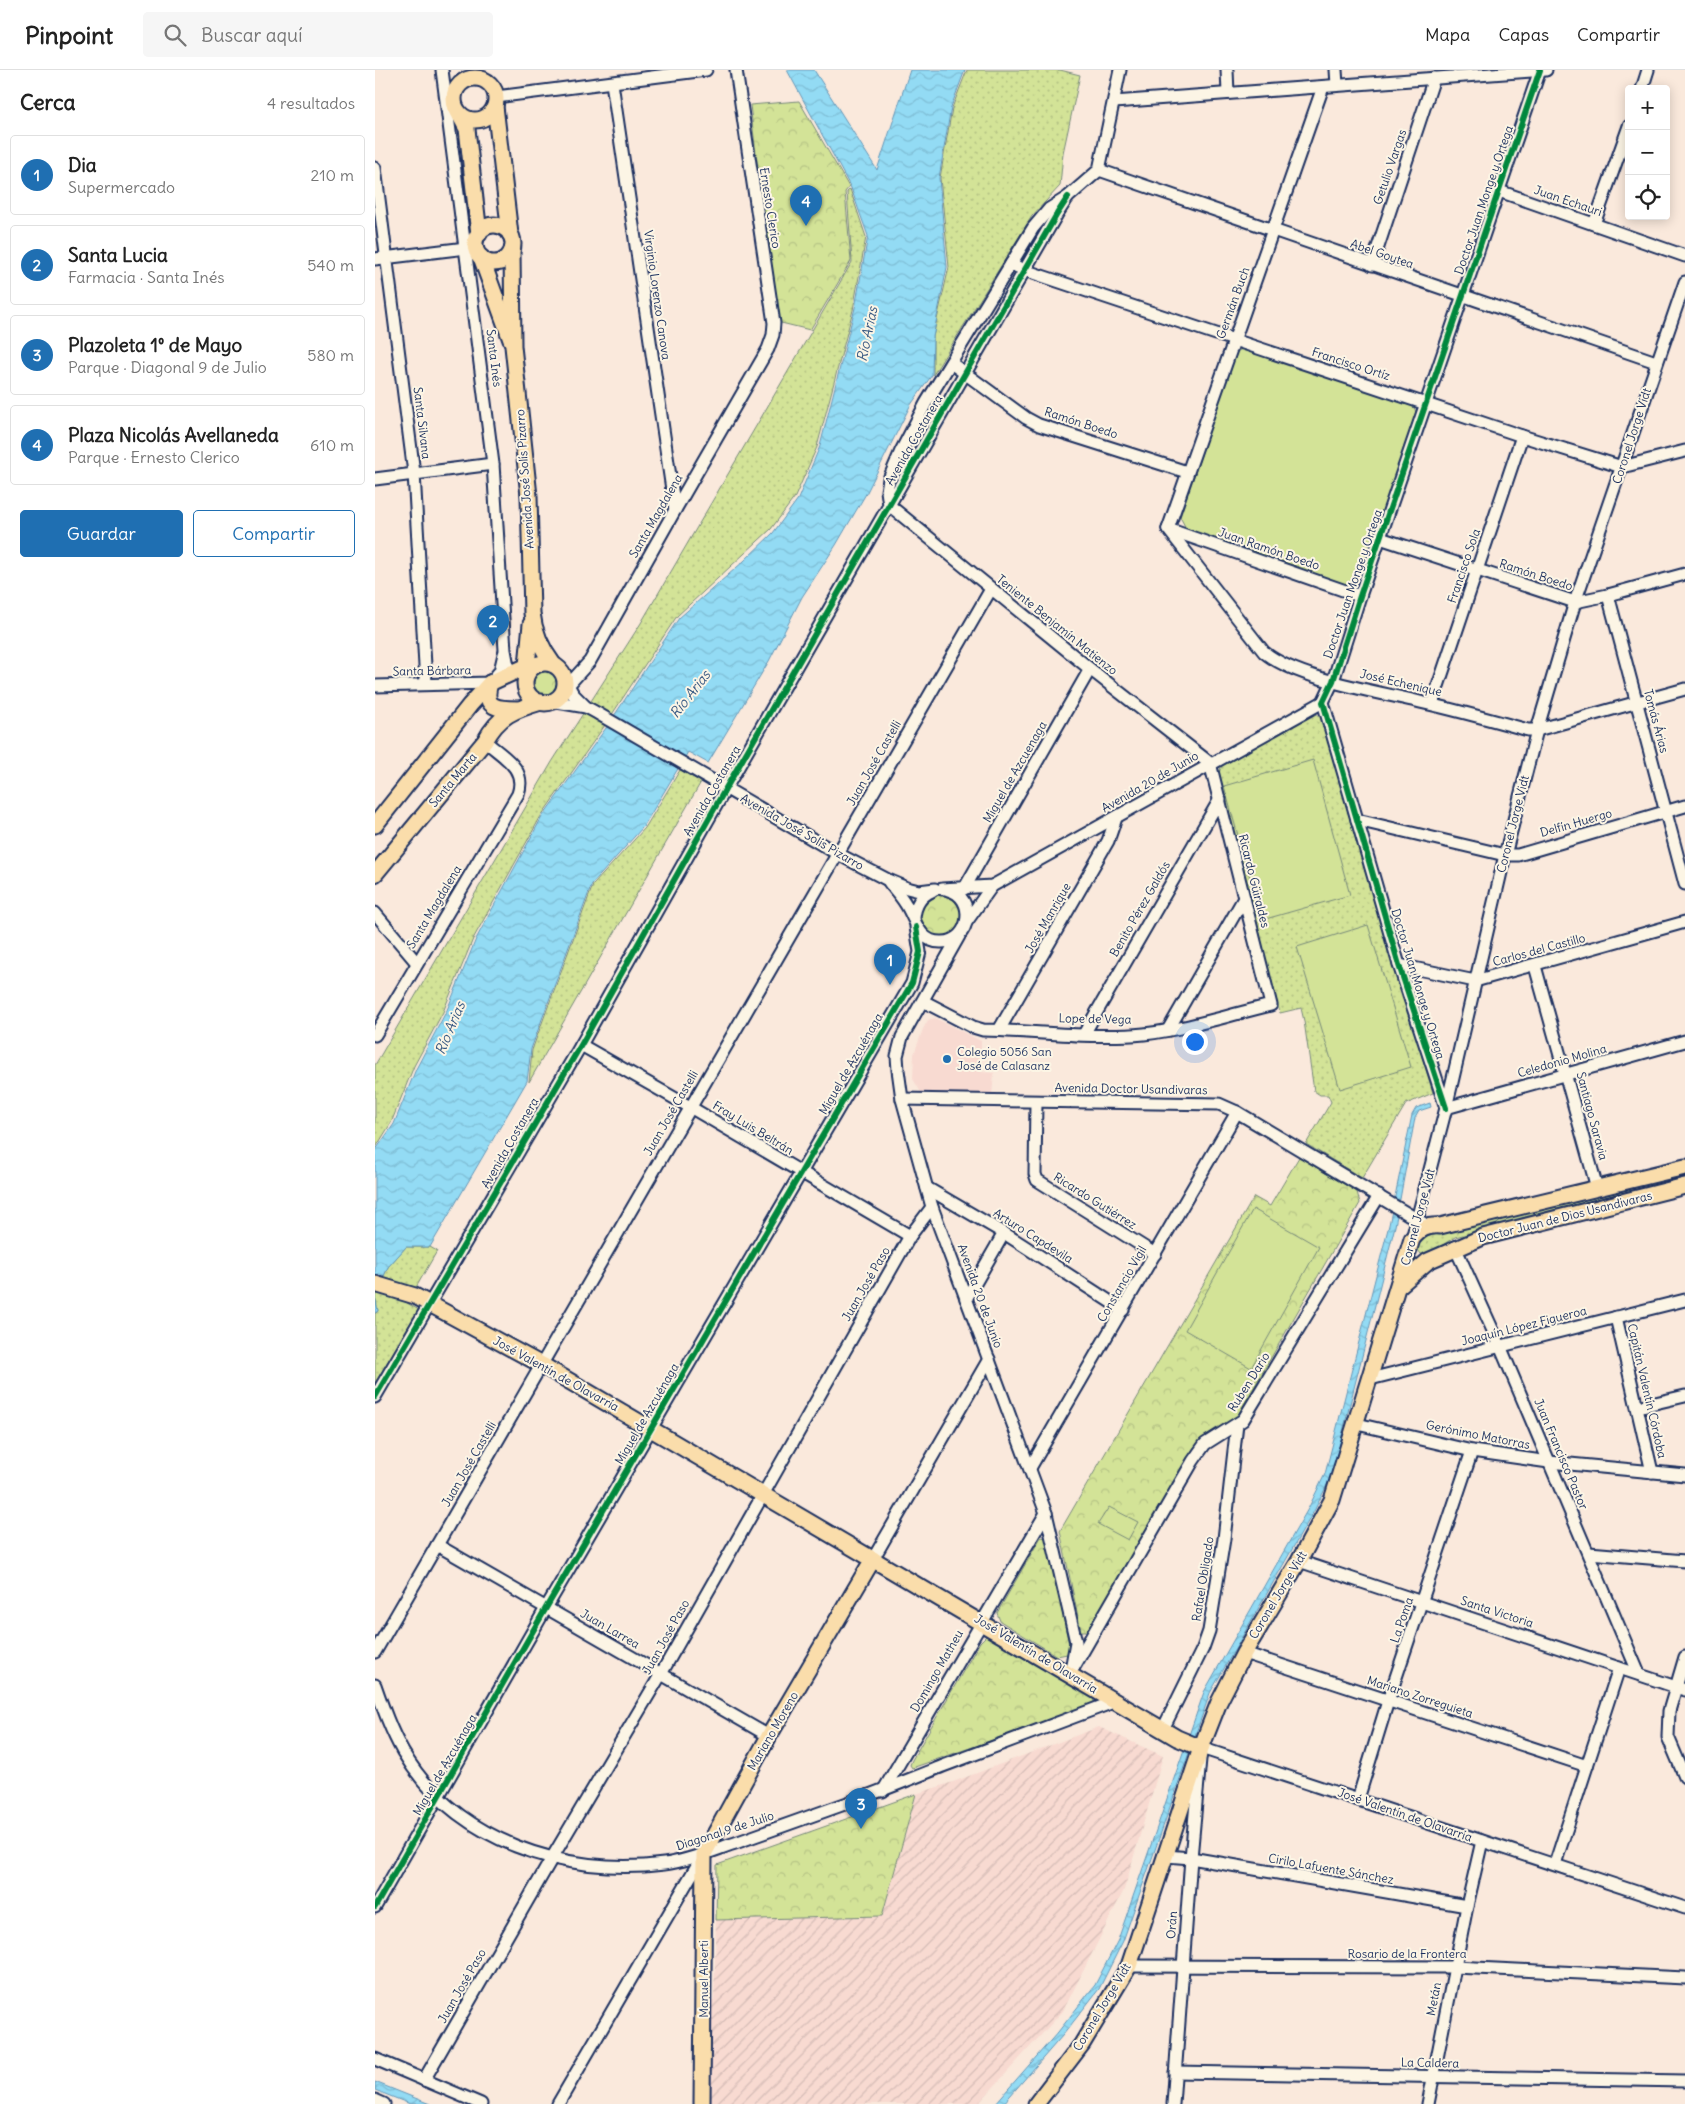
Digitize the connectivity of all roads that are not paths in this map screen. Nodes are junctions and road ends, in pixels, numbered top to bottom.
1 (442, 70) edge
2 (460, 70) edge
3 (487, 70) edge
4 (706, 70) edge
5 (736, 70) edge
6 (1120, 70) edge
7 (1227, 70) edge
8 (1336, 70) edge
9 (1540, 70) edge
10 (1546, 70) edge
11 (1648, 70) edge
12 (1441, 75) edge
13 (612, 83) junction
14 (1337, 85) junction
15 (1643, 85) edge
16 (1323, 87) junction
17 (1228, 93) junction
18 (494, 97) junction
19 (453, 102) junction
20 (1114, 102) junction
21 (1628, 130) edge
22 (375, 168) edge
23 (1099, 170) junction
24 (1499, 191) junction
25 (1068, 197) junction
26 (1594, 224) junction
27 (1273, 231) junction
28 (510, 234) junction
29 (476, 246) junction
30 (512, 250) junction
31 (1685, 256) edge
32 (387, 258) junction
33 (375, 259) edge
34 (1011, 264) junction
35 (1372, 265) junction
36 (1024, 270) junction
37 (1685, 282) edge
38 (1462, 297) junction
39 (1235, 340) junction
40 (513, 346) junction
41 (768, 349) joint
42 (1656, 362) junction
43 (951, 363) junction
44 (965, 375) junction
45 (1427, 403) junction
46 (1522, 436) junction
47 (1685, 451) edge
48 (493, 464) junction
49 (1622, 468) junction
50 (1187, 472) junction
51 (415, 473) junction
52 (375, 479) edge
53 (889, 505) junction
54 (675, 510) junction
55 (1168, 529) junction
56 (1380, 538) junction
57 (1477, 570) junction
58 (1685, 574) edge
59 (991, 589) junction
60 (1608, 595) junction
61 (1360, 596) junction
62 (1575, 602) junction
63 (532, 613) junction
64 (505, 650) junction
65 (553, 664) junction
66 (1090, 669) junction
67 (525, 670) junction
68 (1333, 681) junction
69 (426, 683) junction
70 (490, 683) junction
71 (375, 686) edge
72 (1685, 689) edge
73 (557, 691) junction
74 (1323, 702) junction
75 (1636, 703) junction
76 (1432, 704) junction
77 (470, 705) junction
78 (586, 707) junction
79 (521, 708) junction
80 (1537, 730) junction
81 (489, 735) junction
82 (1210, 763) junction
83 (726, 788) junction
84 (1219, 799) junction
85 (1685, 806) edge
86 (1666, 811) junction
87 (1116, 818) junction
88 (1357, 820) junction
89 (375, 825) edge
90 (838, 854) junction
91 (1505, 855) junction
92 (375, 874) edge
93 (888, 880) junction
94 (1685, 884) edge
95 (992, 886) junction
96 (939, 889) junction
97 (964, 889) junction
98 (1244, 898) junction
99 (375, 913) edge
100 (967, 920) junction
101 (1685, 922) edge
102 (915, 923) junction
103 (959, 936) junction
104 (417, 963) junction
105 (1399, 965) junction
106 (1535, 966) junction
107 (1475, 981) junction
108 (923, 1001) junction
109 (1271, 1005) joint
110 (999, 1030) junction
111 (1168, 1030) junction
112 (1085, 1034) junction
113 (375, 1035) edge
114 (1685, 1041) edge
115 (581, 1045) junction
116 (1566, 1074) junction
117 (903, 1099) junction
118 (1036, 1102) junction
119 (690, 1107) junction
120 (1446, 1108) junction
121 (1237, 1112) junction
122 (1685, 1167) edge
123 (802, 1172) junction
124 (1685, 1186) edge
125 (927, 1188) junction
126 (1597, 1188) junction
127 (1379, 1196) junction
128 (932, 1207) junction
129 (1430, 1224) junction
130 (1004, 1233) junction
131 (910, 1236) junction
132 (1412, 1241) junction
133 (1455, 1247) junction
134 (1155, 1254) junction
135 (1430, 1260) junction
136 (375, 1284) edge
137 (1399, 1286) junction
138 (966, 1299) junction
139 (1685, 1300) edge
140 (429, 1304) junction
141 (1123, 1310) junction
142 (1616, 1318) junction
143 (1500, 1346) junction
144 (989, 1359) junction
145 (542, 1366) junction
146 (1370, 1379) junction
147 (1685, 1396) edge
148 (375, 1397) edge
149 (1638, 1407) junction
150 (1237, 1424) junction
151 (1357, 1424) junction
152 (652, 1429) junction
153 (1473, 1451) junction
154 (1549, 1462) junction
155 (1030, 1468) junction
156 (1652, 1472) junction
157 (1685, 1475) edge
158 (762, 1493) junction
159 (1046, 1513) junction
160 (437, 1545) junction
161 (1589, 1553) junction
162 (873, 1558) junction
163 (1685, 1561) edge
164 (1299, 1562) junction
165 (1423, 1602) junction
166 (546, 1608) junction
167 (982, 1622) junction
168 (375, 1652) edge
169 (1244, 1653) junction
170 (1685, 1657) edge
171 (1619, 1668) junction
172 (661, 1674) junction
173 (1639, 1674) junction
174 (1070, 1675) junction
175 (375, 1685) edge
176 (1680, 1689) edge
177 (1388, 1701) junction
178 (1116, 1702) junction
179 (1163, 1729) junction
180 (769, 1736) junction
181 (1198, 1747) junction
182 (1587, 1766) junction
183 (1685, 1777) edge
184 (883, 1791) junction
185 (440, 1797) junction
186 (1358, 1799) junction
187 (1482, 1841) junction
188 (704, 1854) junction
189 (1165, 1856) junction
190 (552, 1858) junction
191 (1191, 1858) junction
192 (1555, 1864) junction
193 (1467, 1906) junction
194 (375, 1908) edge
195 (1685, 1908) edge
196 (1129, 1966) junction
197 (1183, 1967) junction
198 (1455, 1967) junction
199 (1685, 1978) edge
200 (375, 2060) edge
201 (1175, 2072) junction
202 (1433, 2076) junction
203 (424, 2080) junction
204 (1685, 2081) edge
205 (375, 2100) edge
206 (384, 2104) edge
207 (481, 2104) edge
208 (558, 2104) edge
209 (702, 2104) edge
210 (1036, 2104) edge
211 (1173, 2104) edge
212 (1429, 2104) edge

1 - 19 street
2 - 19 main road
3 - 18 main road, Avenida José Solís Pizarro
4 - 13 street
5 - 41 street, Ernesto Clerico
6 - 20 street
7 - 17 street
8 - 14 street
9 - 10 street
9 - 12 street
9 - 24 street, Doctor Juan Monge y Ortega
11 - 15 street
12 - 14 street
12 - 35 street, Getulio Vargas
13 - 18 street
13 - 54 street, Virginio Lorenzo Canova
14 - 16 street
16 - 17 street
16 - 27 street, Germán Buch
17 - 20 street
18 - 19 main road
18 - 19 main road
18 - 28 main road, Avenida José Solís Pizarro
19 - 29 main road, Avenida José Solís Pizarro
20 - 23 street
21 - 26 street
22 - 32 street, Santa Silvana
23 - 25 street, Avenida Costanera
23 - 27 street, Abel Goytea
24 - 26 street, Juan Echauri
24 - 38 street, Doctor Juan Monge y Ortega
25 - 34 street, Avenida Costanera
25 - 36 street, Avenida Costanera
26 - 31 street, Juan Echauri
27 - 35 street, Abel Goytea
27 - 39 street, Germán Buch
28 - 29 main road
28 - 30 main road, Avenida José Solís Pizarro
29 - 30 main road
29 - 32 street
29 - 40 main road, Avenida José Solís Pizarro
29 - 48 street, Santa Inés
30 - 40 main road, Avenida José Solís Pizarro
32 - 33 street
32 - 51 street, Santa Silvana
34 - 36 street, Francisco Ortíz
34 - 43 street, Avenida Costanera
35 - 38 street, Abel Goytea
36 - 39 street, Francisco Ortíz
36 - 44 street, Avenida Costanera
37 - 42 street, Coronel Jorge Vidt
38 - 42 street, Abel Goytea
38 - 45 street, Doctor Juan Monge y Ortega
39 - 45 street, Francisco Ortíz
39 - 50 street, Germán Buch
40 - 63 main road, Avenida José Solís Pizarro
41 - 54 street, Santa Magdalena
42 - 49 street, Coronel Jorge Vidt
43 - 44 street, Ramón Boedo
43 - 53 street, Avenida Costanera
44 - 50 street, Ramón Boedo
44 - 53 street, Avenida Costanera
45 - 46 street, Francisco Ortíz
45 - 56 street, Doctor Juan Monge y Ortega
46 - 49 street, Francisco Ortíz
46 - 57 street, Francisco Sola
47 - 49 street
48 - 51 street
48 - 64 street, Santa Inés
49 - 62 street, Coronel Jorge Vidt
50 - 55 street, Germán Buch
51 - 52 street
51 - 69 street, Santa Silvana
53 - 59 street, Teniente Benjamín Matienzo
53 - 83 street, Avenida Costanera
54 - 73 street, Santa Magdalena
55 - 61 street, Juan Ramón Boedo
55 - 68 street, José Echenique
56 - 57 street, Ramón Boedo
56 - 61 street, Doctor Juan Monge y Ortega
57 - 62 street, Ramón Boedo
57 - 76 street, Francisco Sola
58 - 60 street, Ramón Boedo
59 - 66 street, Teniente Benjamín Matienzo
59 - 90 street, Juan José Castelli
60 - 62 street, Ramón Boedo
60 - 75 street, Tomás Árias
61 - 68 street, Doctor Juan Monge y Ortega
62 - 80 street, Coronel Jorge Vidt
63 - 65 main road, Avenida José Solís Pizarro
63 - 67 main road, Avenida José Solís Pizarro
64 - 67 street, Santa Inés
64 - 70 street, Santa Inés
65 - 67 main road
65 - 73 main road
66 - 82 street, Teniente Benjamín Matienzo
66 - 97 street, Miguel de Azcuenaga
67 - 70 main road
67 - 73 main road
68 - 74 street, Doctor Juan Monge y Ortega
68 - 76 street, José Echenique
69 - 70 street, Santa Bárbara
69 - 71 street, Santa Bárbara
70 - 77 main road
70 - 79 main road
72 - 75 street, José Echenique
73 - 78 street, Avenida José Solís Pizarro
73 - 78 street, Avenida José Solís Pizarro
73 - 79 main road, Santa Marta
74 - 82 street, Avenida 20 de Junio
74 - 88 street, Doctor Juan Monge y Ortega
75 - 80 street, José Echenique
75 - 86 street, Tomás Árias
76 - 80 street, José Echenique
77 - 81 main road
77 - 89 main road
78 - 83 street, Avenida José Solís Pizarro
79 - 81 main road, Santa Marta
80 - 91 street, Coronel Jorge Vidt
81 - 92 main road, Santa Marta
81 - 104 street, Santa Magdalena
82 - 84 street, Ricardo Güiraldes
82 - 87 street, Avenida 20 de Junio
83 - 90 street, Avenida José Solís Pizarro
83 - 115 street, Avenida Costanera
84 - 98 street, Ricardo Güiraldes
84 - 112 street, Benito Pérez Galdós
85 - 86 street, Delfín Huergo
86 - 91 street, Delfín Huergo
86 - 94 street, Tomás Árias
87 - 95 street, Avenida 20 de Junio
87 - 110 street, José Manrique
88 - 91 street, Delfín Huergo
88 - 105 street, Doctor Juan Monge y Ortega
90 - 93 street, Avenida José Solís Pizarro
90 - 119 street, Juan José Castelli
91 - 107 street, Coronel Jorge Vidt
93 - 96 street, Avenida José Solís Pizarro
93 - 102 street, Avenida José Solís Pizarro
95 - 97 street, Avenida 20 de Junio
95 - 100 street, Avenida 20 de Junio
96 - 97 street, Avenida 20 de Junio
96 - 100 street
96 - 102 street
98 - 109 street, Ricardo Güiraldes
98 - 111 street
99 - 104 street
100 - 103 street
101 - 106 street, Carlos del Castillo
102 - 103 street
102 - 123 street, Miguel de Azcuénaga
103 - 108 street, Avenida 20 de Junio
104 - 113 street, Santa Magdalena
105 - 107 street, Carlos del Castillo
105 - 120 street, Doctor Juan Monge y Ortega
106 - 107 street, Carlos del Castillo
106 - 116 street, Santiago Saravia
107 - 120 street, Coronel Jorge Vidt
108 - 110 street, Lope de Vega
108 - 117 street, Avenida 20 de Junio
109 - 111 street, Lope de Vega
110 - 112 street, Lope de Vega
111 - 112 street, Lope de Vega
114 - 116 street, Celedonio Molina
115 - 119 street, Fray Luis Beltrán
115 - 140 street, Avenida Costanera
116 - 120 street, Celedonio Molina
116 - 126 street, Santiago Saravia
117 - 118 street, Avenida Doctor Usandivaras
117 - 125 street, Avenida 20 de Junio
118 - 121 street, Avenida Doctor Usandivaras
118 - 134 street, Ricardo Gutiérrez
119 - 123 street, Fray Luis Beltrán
119 - 145 street, Juan José Castelli
120 - 129 street, Coronel Jorge Vidt
121 - 127 street, Avenida Doctor Usandivaras
121 - 134 street, Constancio Vigil
122 - 126 main road, Doctor Juan de Dios Usandivaras
123 - 131 street, Fray Luis Beltrán
123 - 152 street, Miguel de Azcuénaga
124 - 133 main road, Doctor Juan de Dios Usandivaras
125 - 128 street, Avenida 20 de Junio
125 - 130 street, Arturo Capdevila
126 - 129 main road, Doctor Juan de Dios Usandivaras
127 - 129 street, Avenida Doctor Usandivaras
127 - 150 street, Ruben Dario
128 - 131 street, Juan José Paso
128 - 138 street, Avenida 20 de Junio
129 - 132 main road
129 - 133 main road
130 - 138 street
130 - 141 street, Arturo Capdevila
131 - 158 street, Juan José Paso
132 - 135 main road
132 - 137 main road, Coronel Jorge Vidt
133 - 135 main road, Doctor Juan de Dios Usandivaras
133 - 143 street, Juan Francisco Pastor
134 - 141 street, Constancio Vigil
135 - 137 main road, Doctor Juan de Dios Usandivaras
136 - 140 main road, José Valentín de Olavarría
137 - 146 main road, Coronel Jorge Vidt
138 - 144 street, Avenida 20 de Junio
139 - 142 street, Joaquín López Figueroa
140 - 145 main road, José Valentín de Olavarría
140 - 148 street, Avenida Costanera
141 - 155 street, Constancio Vigil
142 - 143 street, Joaquín López Figueroa
142 - 149 street, Capitán Valentín Córdoba
143 - 146 street, Joaquín López Figueroa
143 - 154 street, Juan Francisco Pastor
144 - 155 street, Avenida 20 de Junio
144 - 162 street, Mariano Moreno
145 - 152 main road, José Valentín de Olavarría
145 - 160 street, Juan José Castelli
146 - 151 main road, Coronel Jorge Vidt
147 - 149 street
149 - 156 street, Capitán Valentín Córdoba
150 - 174 street, Ruben Dario
150 - 179 street, Rafael Obligado
151 - 153 street, Gerónimo Matorras
151 - 164 main road, Coronel Jorge Vidt
152 - 158 main road, José Valentín de Olavarría
152 - 166 street, Miguel de Azcuénaga
153 - 154 street, Gerónimo Matorras
153 - 165 street, La Poma
154 - 156 street, Gerónimo Matorras
154 - 161 street, Juan Francisco Pastor
155 - 159 street, Avenida 20 de Junio
156 - 157 street, Gerónimo Matorras
158 - 162 main road, José Valentín de Olavarría
158 - 172 street, Juan José Paso
159 - 167 street, Domingo Matheu
159 - 174 street, Avenida 20 de Junio
160 - 166 street, Juan Larrea
160 - 168 street, Juan José Castelli
161 - 163 street
161 - 173 street, Juan Francisco Pastor
162 - 167 main road, José Valentín de Olavarría
162 - 180 main road, Mariano Moreno
164 - 165 street, Santa Victoria
164 - 169 main road, Coronel Jorge Vidt
165 - 171 street, Santa Victoria
165 - 177 street, La Poma
166 - 172 street, Juan Larrea
166 - 185 street, Miguel de Azcuénaga
167 - 174 main road, José Valentín de Olavarría
167 - 184 street, Domingo Matheu
169 - 177 street, Mariano Zorreguieta
169 - 181 main road, Coronel Jorge Vidt
170 - 176 street
171 - 173 street, Santa Victoria
171 - 182 street
172 - 180 street, Juan Larrea
172 - 190 street, Juan José Paso
173 - 176 street, Santa Victoria
174 - 178 main road, José Valentín de Olavarría
175 - 185 street, Diagonal 9 de Julio
176 - 183 street
177 - 182 street, Mariano Zorreguieta
177 - 186 street, La Poma
178 - 179 main road, José Valentín de Olavarría
178 - 184 street, Diagonal 9 de Julio
179 - 181 main road, José Valentín de Olavarría
180 - 188 main road, Mariano Moreno
181 - 186 street, José Valentín de Olavarría
181 - 189 main road, Coronel Jorge Vidt
181 - 191 street, Orán
182 - 192 street
184 - 188 street, Diagonal 9 de Julio
185 - 190 street, Diagonal 9 de Julio
185 - 194 street, Miguel de Azcuénaga
186 - 187 street, José Valentín de Olavarría
187 - 192 street, José Valentín de Olavarría
187 - 193 street, Metán
188 - 190 street, Diagonal 9 de Julio
188 - 208 street, Mariano Moreno
188 - 209 main road, Manuel Alberti
189 - 191 street, Cirilo Lafuente Sánchez
189 - 196 main road, Coronel Jorge Vidt
190 - 203 street, Juan José Paso
191 - 193 street, Cirilo Lafuente Sánchez
191 - 197 street, Orán
192 - 195 street, José Valentín de Olavarría
193 - 198 street, Metán
196 - 197 street, Rosario de la Frontera
196 - 210 main road, Coronel Jorge Vidt
197 - 198 street, Rosario de la Frontera
197 - 201 street, Orán
198 - 199 street, Rosario de la Frontera
198 - 202 street, Metán
200 - 203 street
201 - 202 street, La Caldera
201 - 211 street, Orán
202 - 204 street, La Caldera
202 - 212 street, Metán
203 - 207 street
205 - 206 street

